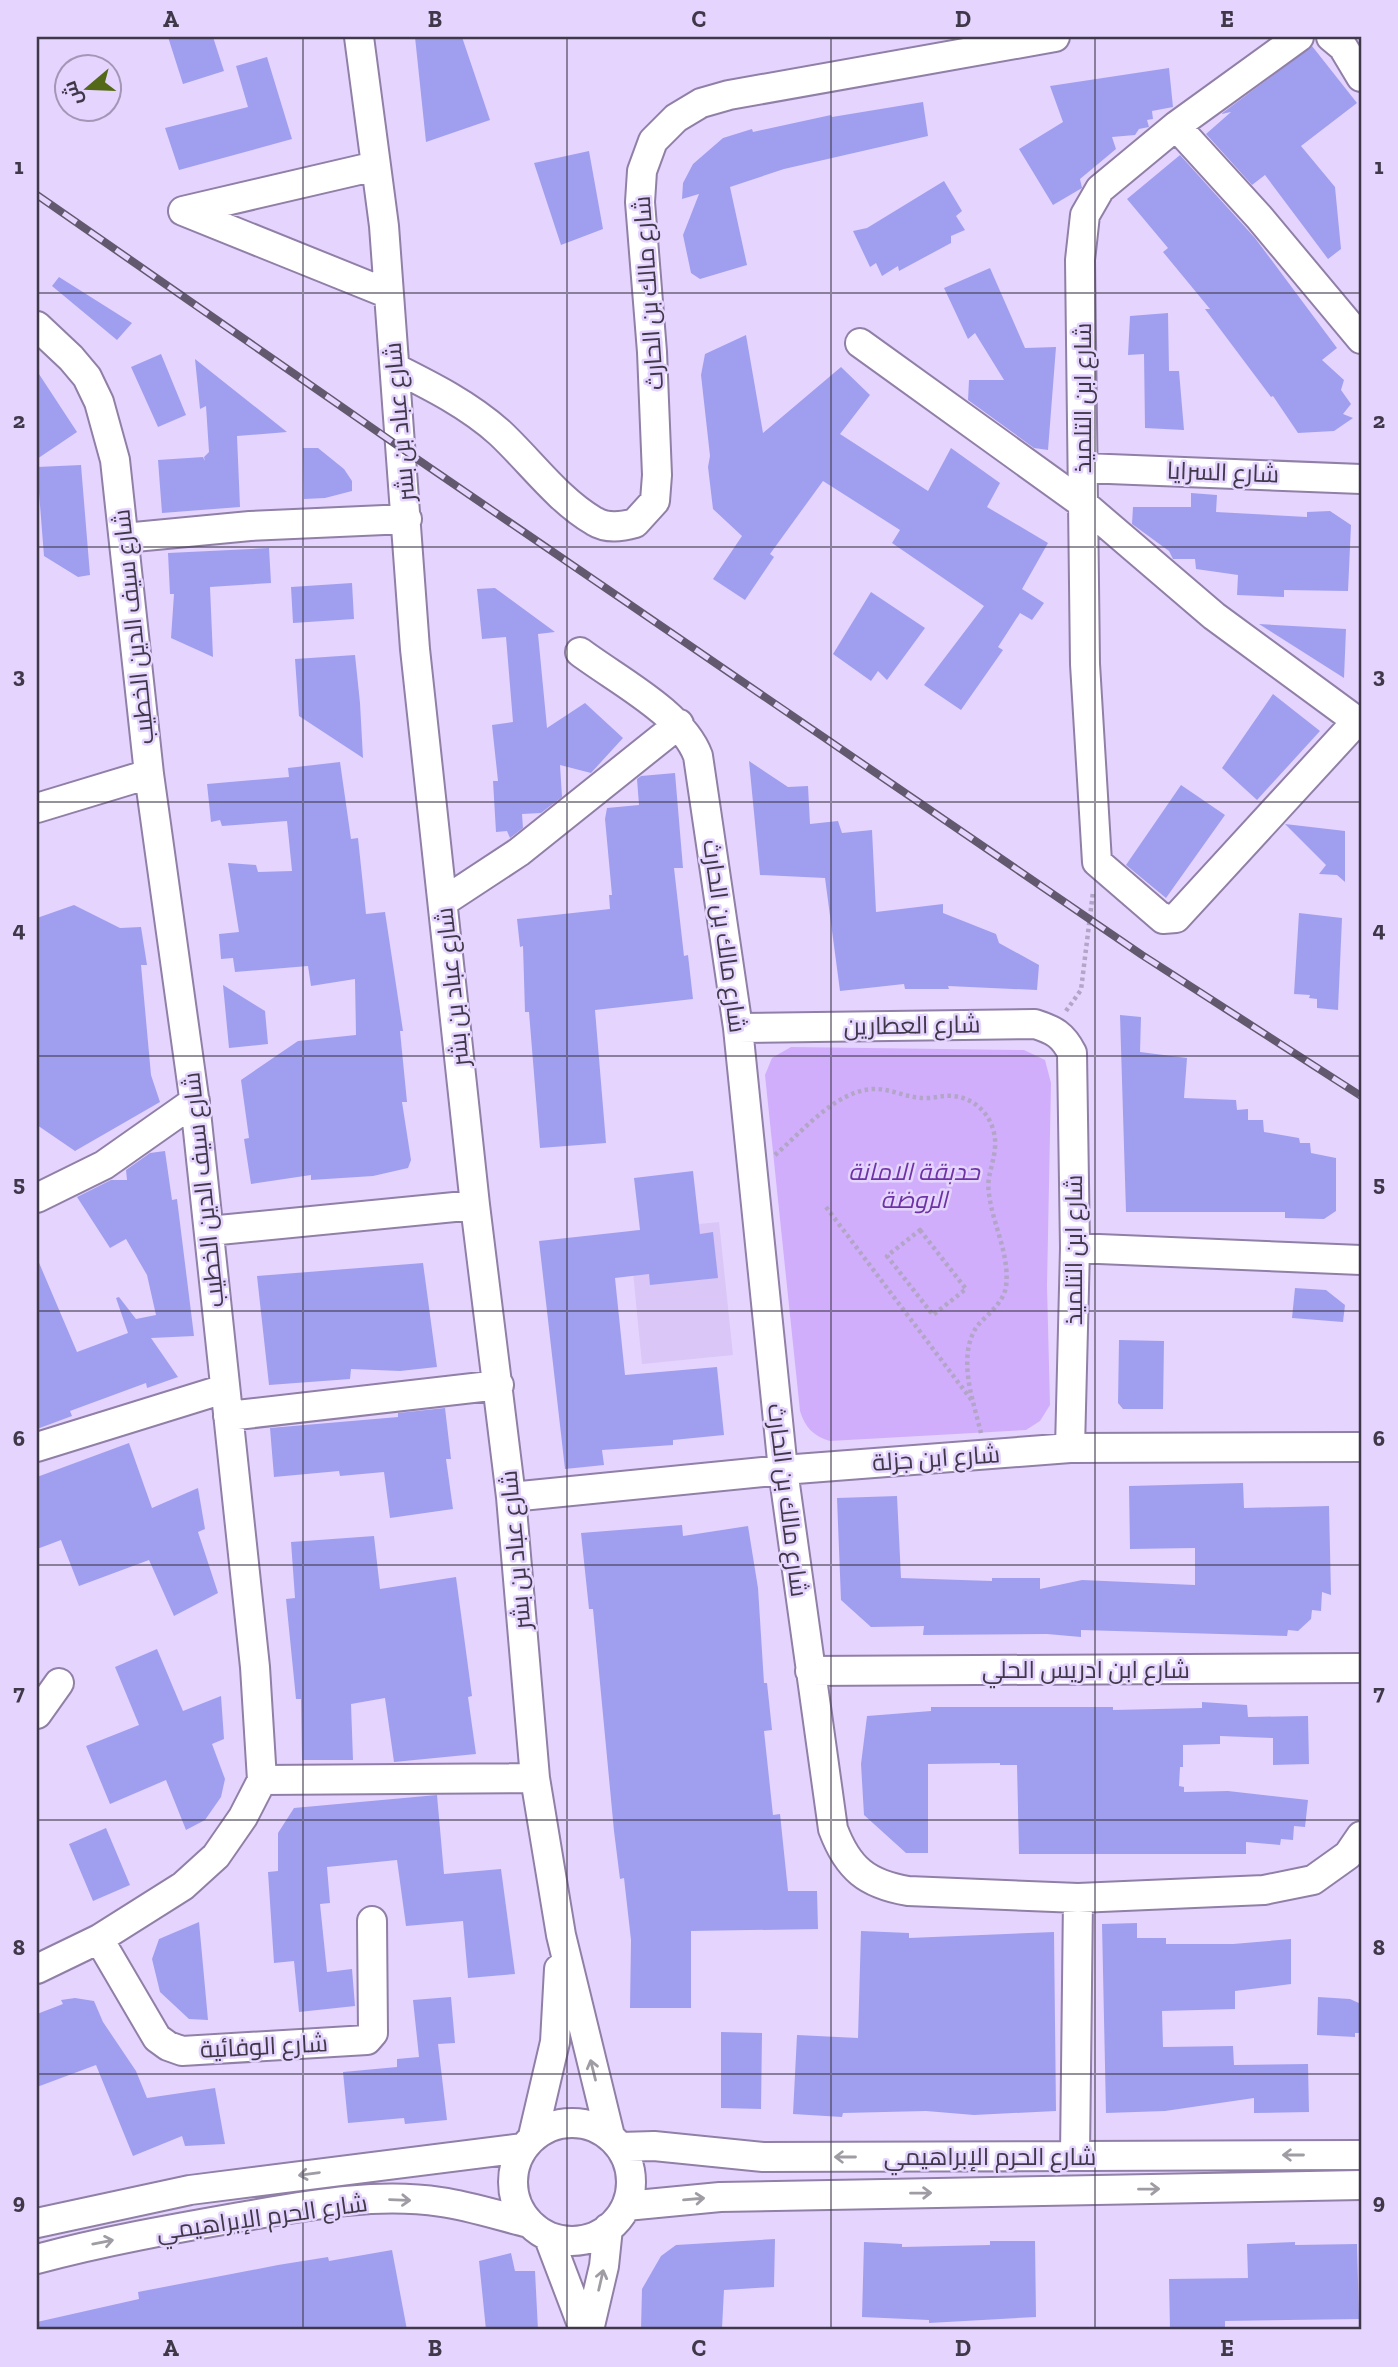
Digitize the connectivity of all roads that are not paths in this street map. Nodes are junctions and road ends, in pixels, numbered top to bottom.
1 (359, 37) edge
2 (1055, 37) edge
3 (1299, 37) edge
4 (1331, 37) edge
5 (1361, 77) edge
6 (1176, 127) junction
7 (376, 166) junction
8 (389, 294) junction
9 (37, 326) edge
10 (1361, 339) edge
11 (860, 343) dead end
12 (395, 368) junction
13 (1084, 468) junction
14 (1361, 479) edge
15 (1082, 503) junction
16 (407, 519) junction
17 (124, 538) junction
18 (580, 652) dead end
19 (1359, 723) edge
20 (679, 724) junction
21 (149, 774) junction
22 (37, 808) edge
23 (443, 902) junction
24 (738, 1028) junction
25 (1072, 1053) joint
26 (195, 1101) junction
27 (37, 1198) edge
28 (475, 1205) junction
29 (209, 1231) junction
30 (1075, 1248) junction
31 (1361, 1260) edge
32 (499, 1385) junction
33 (226, 1403) junction
34 (37, 1447) edge
35 (1361, 1447) edge
36 (1070, 1448) junction
37 (783, 1470) junction
38 (511, 1497) junction
39 (1361, 1668) edge
40 (810, 1671) junction
41 (59, 1684) dead end
42 (37, 1714) edge
43 (535, 1778) junction
44 (262, 1780) junction
45 (1361, 1836) edge
46 (1078, 1898) junction
47 (372, 1921) dead end
48 (561, 1935) junction
49 (99, 1939) junction
50 (37, 1969) edge
51 (615, 2141) junction
52 (528, 2142) junction
53 (1361, 2155) edge
54 (1075, 2156) junction
55 (1361, 2185) edge
56 (626, 2206) junction
57 (37, 2223) edge
58 (608, 2228) junction
59 (539, 2230) junction
60 (37, 2259) edge
61 (584, 2330) edge
62 (589, 2330) edge

1 - 7 street, شارع عباد بن بشر
2 - 12 street, شارع مالك بن الحارث
3 - 6 street, شارع ابن التلميذ
4 - 5 street
6 - 10 street
6 - 13 street, شارع ابن التلميذ
7 - 8 street, شارع عباد بن بشر
7 - 8 street
8 - 12 street, شارع عباد بن بشر
9 - 17 street, شارع سيف الدين الخطيب
11 - 15 street
12 - 16 street, شارع عباد بن بشر
13 - 14 street, شارع السرايا
13 - 15 street, شارع ابن التلميذ
15 - 19 street
15 - 19 street, شارع ابن التلميذ
16 - 17 street
16 - 23 street, شارع عباد بن بشر
17 - 21 street, شارع سيف الدين الخطيب
18 - 20 street, شارع مالك بن الحارث
20 - 23 street
20 - 24 street, شارع مالك بن الحارث
21 - 22 street
21 - 26 street, شارع سيف الدين الخطيب
23 - 28 street, شارع عباد بن بشر
24 - 25 street, شارع العطارين
24 - 37 street, شارع مالك بن الحارث
25 - 30 street, شارع ابن التلميذ
26 - 27 street
26 - 29 street, شارع سيف الدين الخطيب
28 - 29 street
28 - 32 street, شارع عباد بن بشر
29 - 33 street, شارع سيف الدين الخطيب
30 - 31 street
30 - 36 street, شارع ابن التلميذ
32 - 33 street
32 - 38 street, شارع عباد بن بشر
33 - 34 street
33 - 44 street, شارع سيف الدين الخطيب
35 - 36 street, شارع ابن جزلة
36 - 37 street, شارع ابن جزلة
37 - 38 street, شارع ابن جزلة
37 - 40 street, شارع مالك بن الحارث
38 - 43 street, شارع عباد بن بشر
39 - 40 street, شارع ابن ادريس الحلي
40 - 46 street, شارع مالك بن الحارث
41 - 42 street
43 - 44 street
43 - 48 street, شارع عباد بن بشر
44 - 49 street
45 - 46 street, شارع مالك بن الحارث
46 - 54 street
47 - 49 street, شارع الوفائية
51 -> 48 street, شارع عباد بن بشر
48 - 52 street, شارع عباد بن بشر
49 - 50 street
51 - 52 street
54 -> 51 street, شارع الحرم الإبراهيمي
51 - 56 street
52 -> 57 street, شارع الحرم الإبراهيمي
52 - 59 street
53 -> 54 street, شارع الحرم الإبراهيمي
56 -> 55 street, شارع الحرم الإبراهيمي
56 - 58 street
58 - 59 street
62 -> 58 street
60 -> 59 street, شارع الحرم الإبراهيمي
59 - 61 street

